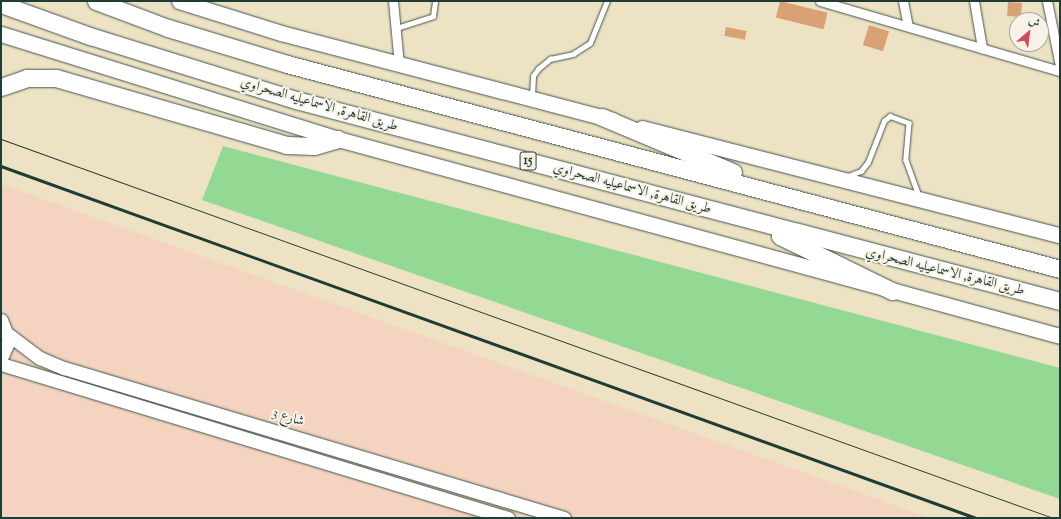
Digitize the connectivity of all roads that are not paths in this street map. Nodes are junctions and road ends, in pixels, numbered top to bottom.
1 (96, 1) edge
2 (179, 1) edge
3 (393, 1) edge
4 (435, 1) edge
5 (607, 1) edge
6 (903, 1) edge
7 (974, 1) edge
8 (1047, 1) edge
9 (824, 2) edge
10 (1, 4) edge
11 (908, 26) junction
12 (397, 28) junction
13 (1, 34) edge
14 (982, 48) junction
15 (399, 65) junction
16 (1060, 66) edge
17 (1060, 71) edge
18 (1, 87) edge
19 (533, 100) junction
20 (602, 118) junction
21 (338, 139) junction
22 (837, 178) junction
23 (794, 198) junction
24 (922, 199) junction
25 (746, 219) junction
26 (1060, 235) edge
27 (1060, 269) edge
28 (892, 292) junction
29 (1060, 301) edge
30 (1, 320) edge
31 (9, 335) junction
32 (1060, 336) edge
33 (1, 358) edge
34 (1, 364) edge
35 (508, 518) edge
36 (564, 518) edge

1 - 23 highway, 15
2 - 15 main road
3 - 12 street
4 - 12 lane
5 - 19 lane
6 - 11 street
7 - 14 street
8 - 16 street
9 - 11 street
10 - 25 highway, طريق القاهرة, الاسماعيليه الصحراوي / 15
11 - 14 street
12 - 15 street
13 - 21 main road
14 - 17 street
15 - 19 main road
18 - 21 highway
19 - 20 main road
20 - 22 main road
20 - 23 highway
21 - 28 main road
22 - 24 main road
22 - 24 lane
23 - 27 highway, 15
24 - 26 main road
25 - 28 highway
25 - 29 highway, طريق القاهرة, الاسماعيليه الصحراوي / 15
28 - 32 main road
30 - 31 main road
31 - 33 main road
31 - 36 main road, شارع 3
34 - 35 main road

